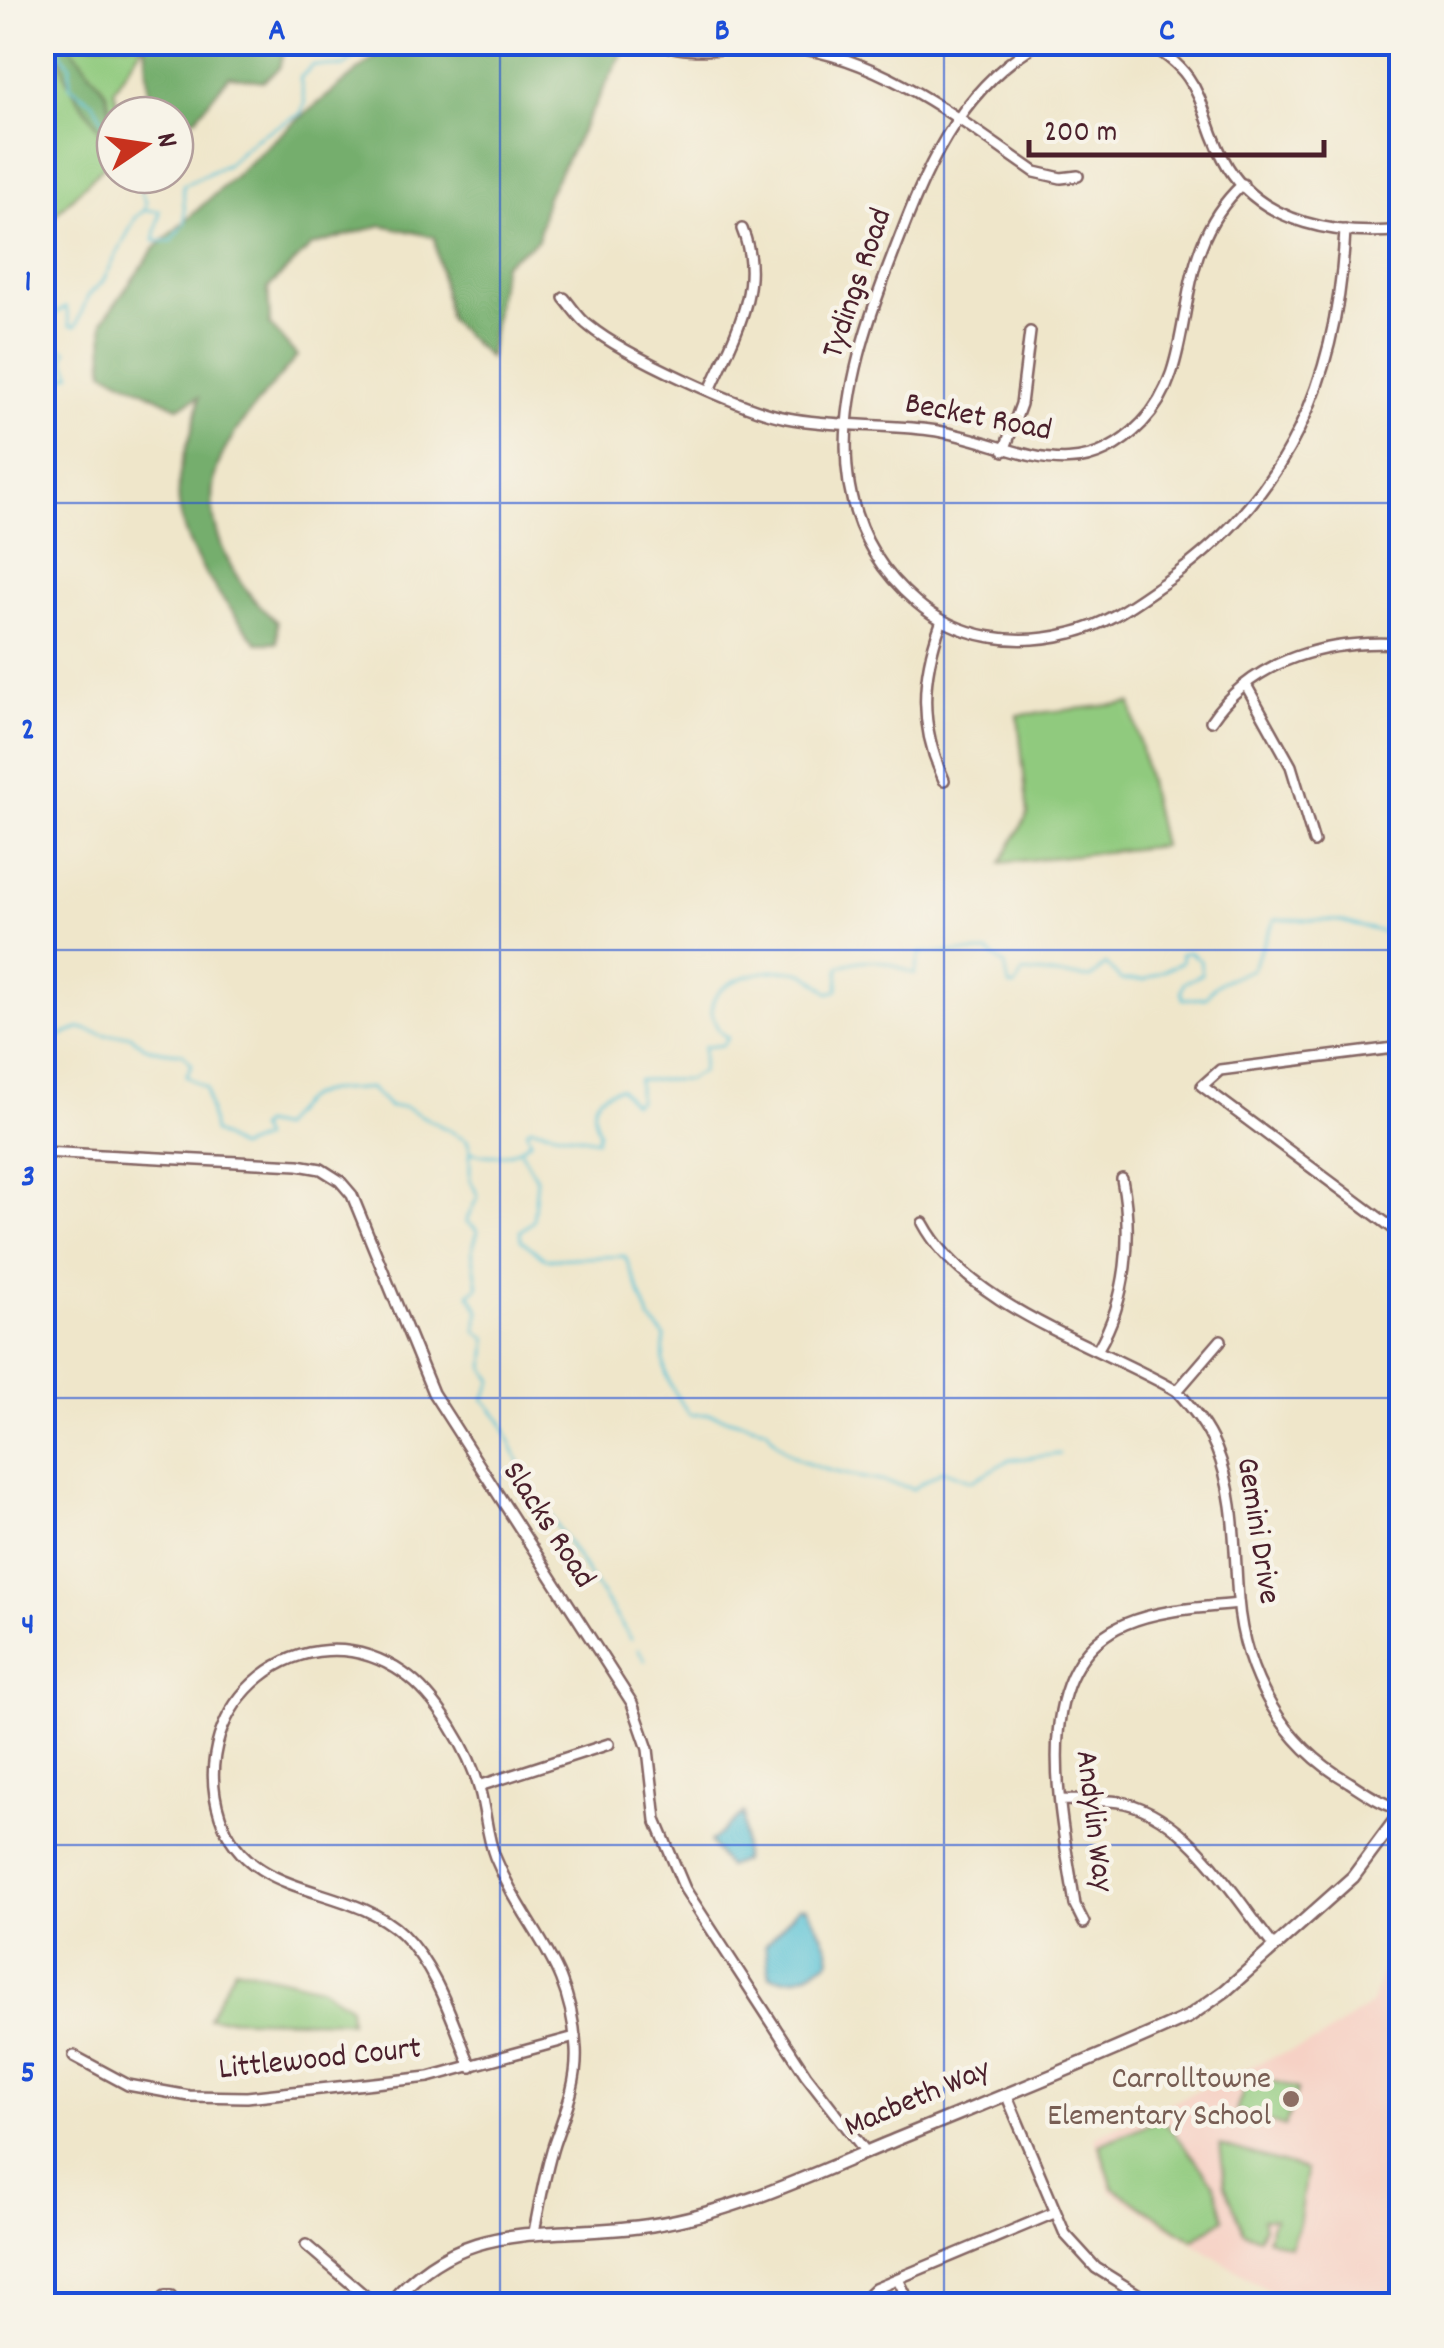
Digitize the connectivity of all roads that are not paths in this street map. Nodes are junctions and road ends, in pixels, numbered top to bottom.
1 (654, 42) edge
2 (1040, 42) edge
3 (1144, 42) edge
4 (791, 45) edge
5 (956, 118) junction
6 (1078, 176) dead end
7 (1243, 184) junction
8 (742, 229) dead end
9 (1344, 230) junction
10 (1402, 230) edge
11 (564, 298) dead end
12 (1030, 332) dead end
13 (710, 390) junction
14 (848, 425) junction
15 (1004, 451) junction
16 (941, 623) junction
17 (1402, 644) edge
18 (1246, 685) junction
19 (1211, 721) dead end
20 (944, 780) dead end
21 (1314, 842) dead end
22 (1402, 1047) edge
23 (42, 1152) edge
24 (1122, 1179) dead end
25 (923, 1223) dead end
26 (1402, 1235) edge
27 (1222, 1340) dead end
28 (1098, 1349) junction
29 (1177, 1391) junction
30 (1238, 1604) junction
31 (609, 1744) dead end
32 (479, 1786) junction
33 (1062, 1800) junction
34 (1401, 1810) edge
35 (1084, 1923) dead end
36 (1275, 1948) junction
37 (575, 2037) junction
38 (74, 2056) dead end
39 (470, 2067) junction
40 (1006, 2094) junction
41 (866, 2152) junction
42 (1054, 2212) junction
43 (534, 2232) junction
44 (306, 2245) dead end
45 (898, 2279) junction
46 (154, 2306) edge
47 (177, 2306) edge
48 (377, 2306) edge
49 (388, 2306) edge
50 (856, 2306) edge
51 (911, 2306) edge
52 (1158, 2306) edge

1 - 4 street
2 - 5 street, Tydings Road
3 - 7 street
4 - 5 street
5 - 6 street
5 - 14 street, Tydings Road
7 - 9 street
7 - 15 street, Becket Road
8 - 13 street
9 - 10 street
9 - 16 street, Tydings Road
11 - 13 street, Becket Road
12 - 15 street
13 - 14 street, Becket Road
14 - 15 street, Becket Road
14 - 16 street, Tydings Road
16 - 20 street
17 - 18 street
18 - 19 street
18 - 21 street
22 - 26 street
23 - 41 street, Slacks Road
24 - 28 street
25 - 28 street, Gemini Drive
27 - 29 street
28 - 29 street, Gemini Drive
29 - 30 street, Gemini Drive
30 - 33 street, Andylin Way
30 - 34 street, Gemini Drive
31 - 32 street
32 - 37 street
32 - 39 street
33 - 35 street, Andylin Way
33 - 36 street
34 - 36 street, Macbeth Way
36 - 40 street, Macbeth Way
37 - 39 street, Littlewood Court
37 - 43 street
38 - 39 street, Littlewood Court
40 - 41 street, Macbeth Way
40 - 42 street
41 - 43 street, Macbeth Way
42 - 45 street
42 - 52 street
43 - 49 street, Macbeth Way
44 - 48 street
45 - 50 street
45 - 51 street
46 - 47 street

